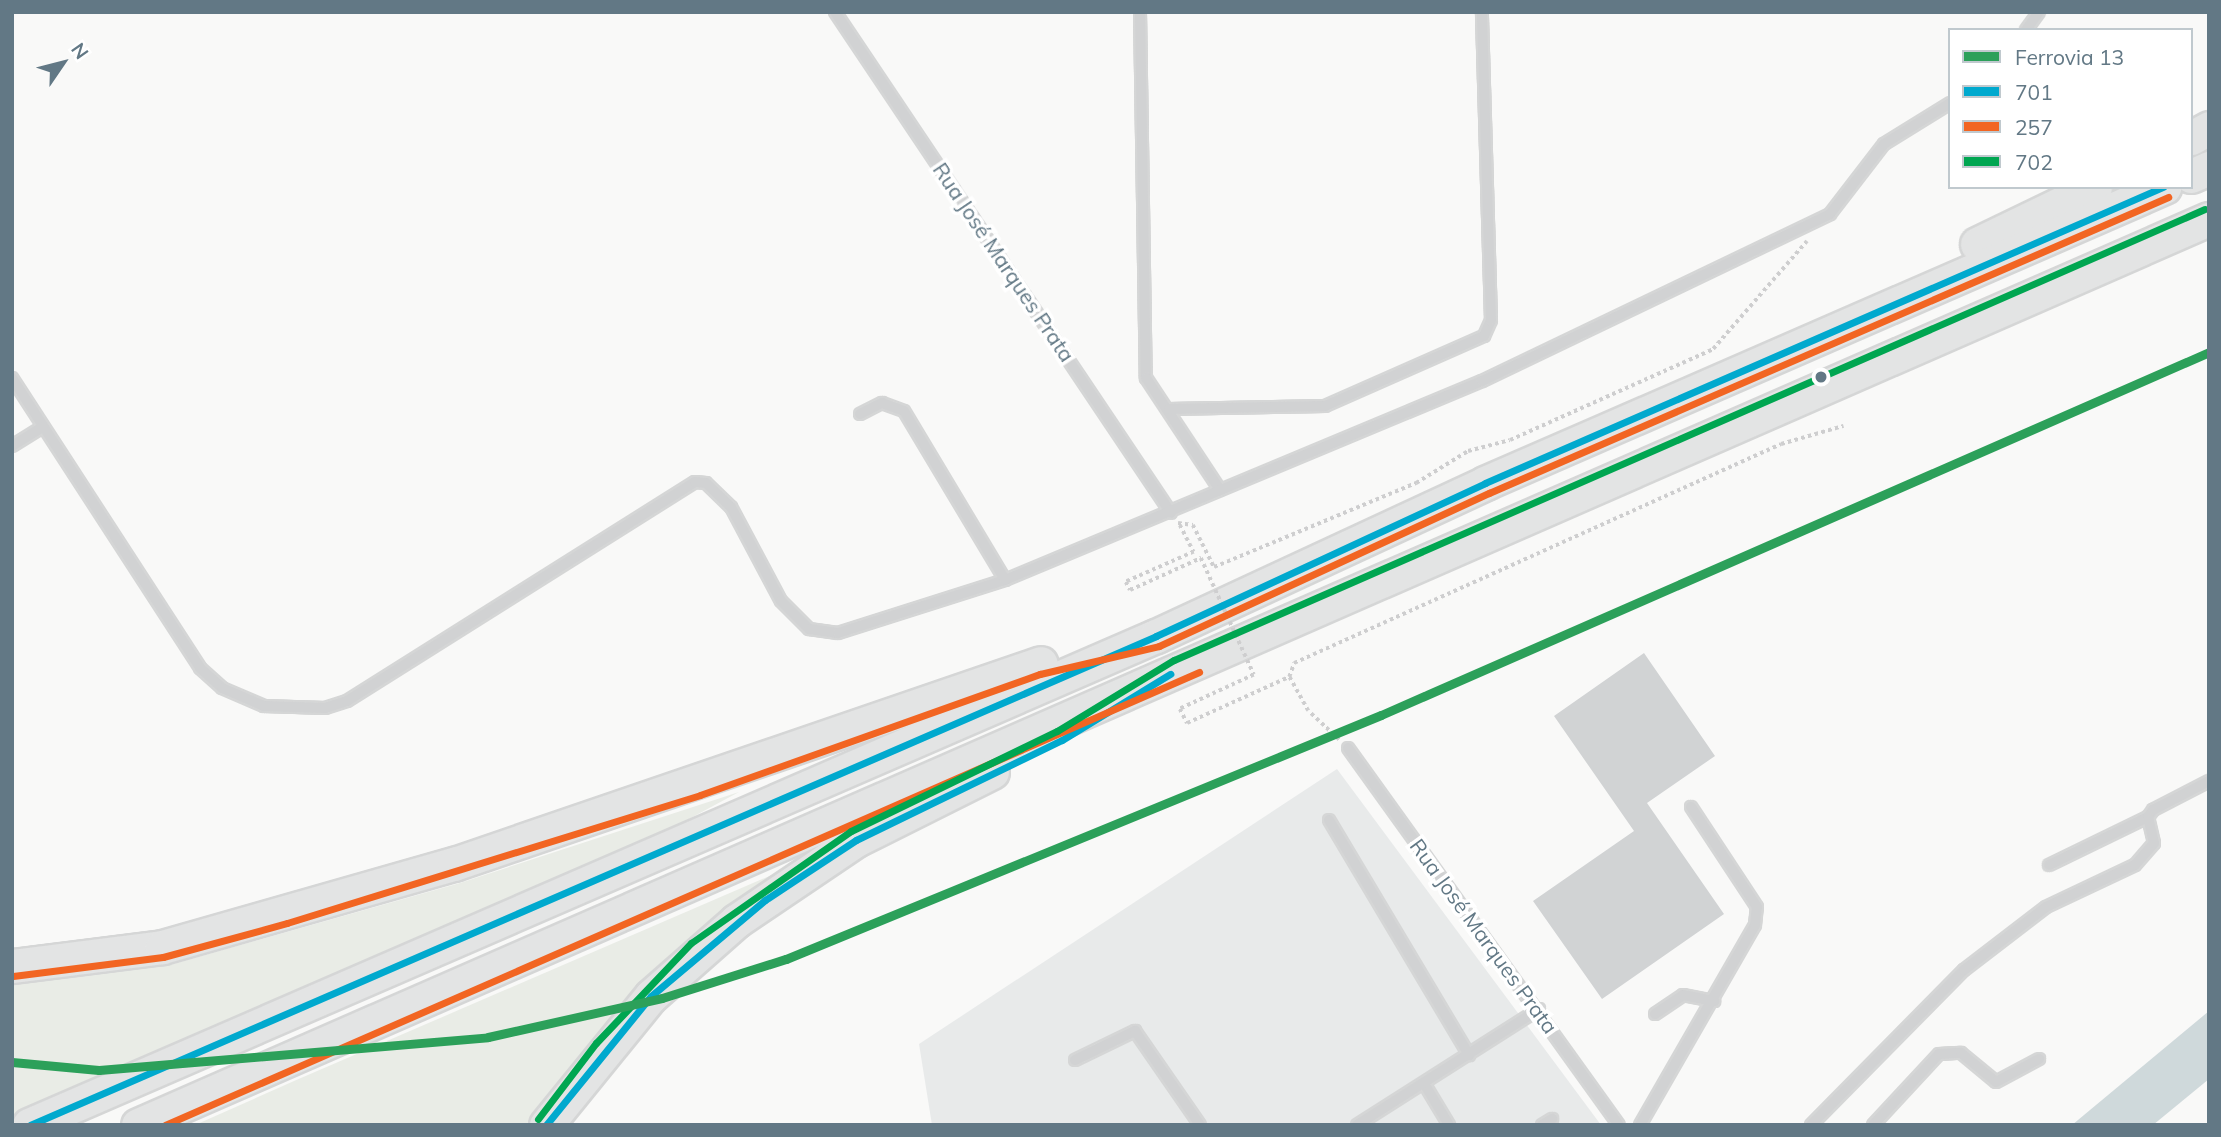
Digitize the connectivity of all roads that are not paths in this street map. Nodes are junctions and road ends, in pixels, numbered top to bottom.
1 (835, 12) edge
2 (1140, 12) edge
3 (1482, 12) edge
4 (2039, 12) edge
5 (2027, 28) edge
6 (1948, 104) edge
7 (2209, 128) edge
8 (2193, 137) edge
9 (2209, 168) edge
10 (2193, 175) edge
11 (2091, 189) edge
12 (2159, 189) edge
13 (2209, 219) edge
14 (2209, 230) edge
15 (2135, 251) junction
16 (1840, 326) junction
17 (12, 378) edge
18 (1168, 409) junction
19 (860, 414) dead end
20 (43, 427) junction
21 (12, 446) edge
22 (1220, 490) junction
23 (1171, 513) junction
24 (1005, 580) junction
25 (1156, 636) junction
26 (1178, 670) junction
27 (1348, 748) road end
28 (2209, 781) edge
29 (1691, 807) dead end
30 (2148, 817) junction
31 (1329, 820) dead end
32 (2049, 865) dead end
33 (12, 966) edge
34 (1714, 1001) junction
35 (1539, 1009) junction
36 (1655, 1014) dead end
37 (1469, 1055) junction
38 (2039, 1059) dead end
39 (1074, 1060) dead end
40 (1425, 1085) junction
41 (1552, 1119) dead end
42 (29, 1125) edge
43 (138, 1125) edge
44 (546, 1125) edge
45 (1200, 1125) edge
46 (1357, 1125) edge
47 (1449, 1125) edge
48 (1542, 1125) edge
49 (1619, 1125) edge
50 (1640, 1125) edge
51 (1811, 1125) edge
52 (1873, 1125) edge

1 - 23 lane, Rua José Marques Prata
2 - 18 lane
3 - 18 lane
4 - 5 lane
6 - 22 lane
7 - 8 highway
9 - 10 highway
11 - 16 highway
12 - 16 highway
13 - 15 highway
14 - 15 highway
15 - 26 highway
16 - 25 highway
17 - 20 lane
18 - 22 lane
19 - 24 lane
20 - 21 lane
20 - 24 lane
22 - 23 lane
23 - 24 lane
25 - 33 highway
25 - 42 highway
26 - 43 highway
26 - 44 highway
27 - 35 lane, Rua José Marques Prata
28 - 30 lane
29 - 34 lane
30 - 32 lane
30 - 51 lane
31 - 37 lane
34 - 36 lane
34 - 50 lane
35 - 37 lane
35 - 49 lane, Rua José Marques Prata
37 - 40 lane
38 - 52 lane
39 - 45 lane
40 - 46 lane
40 - 47 lane
41 - 48 lane

